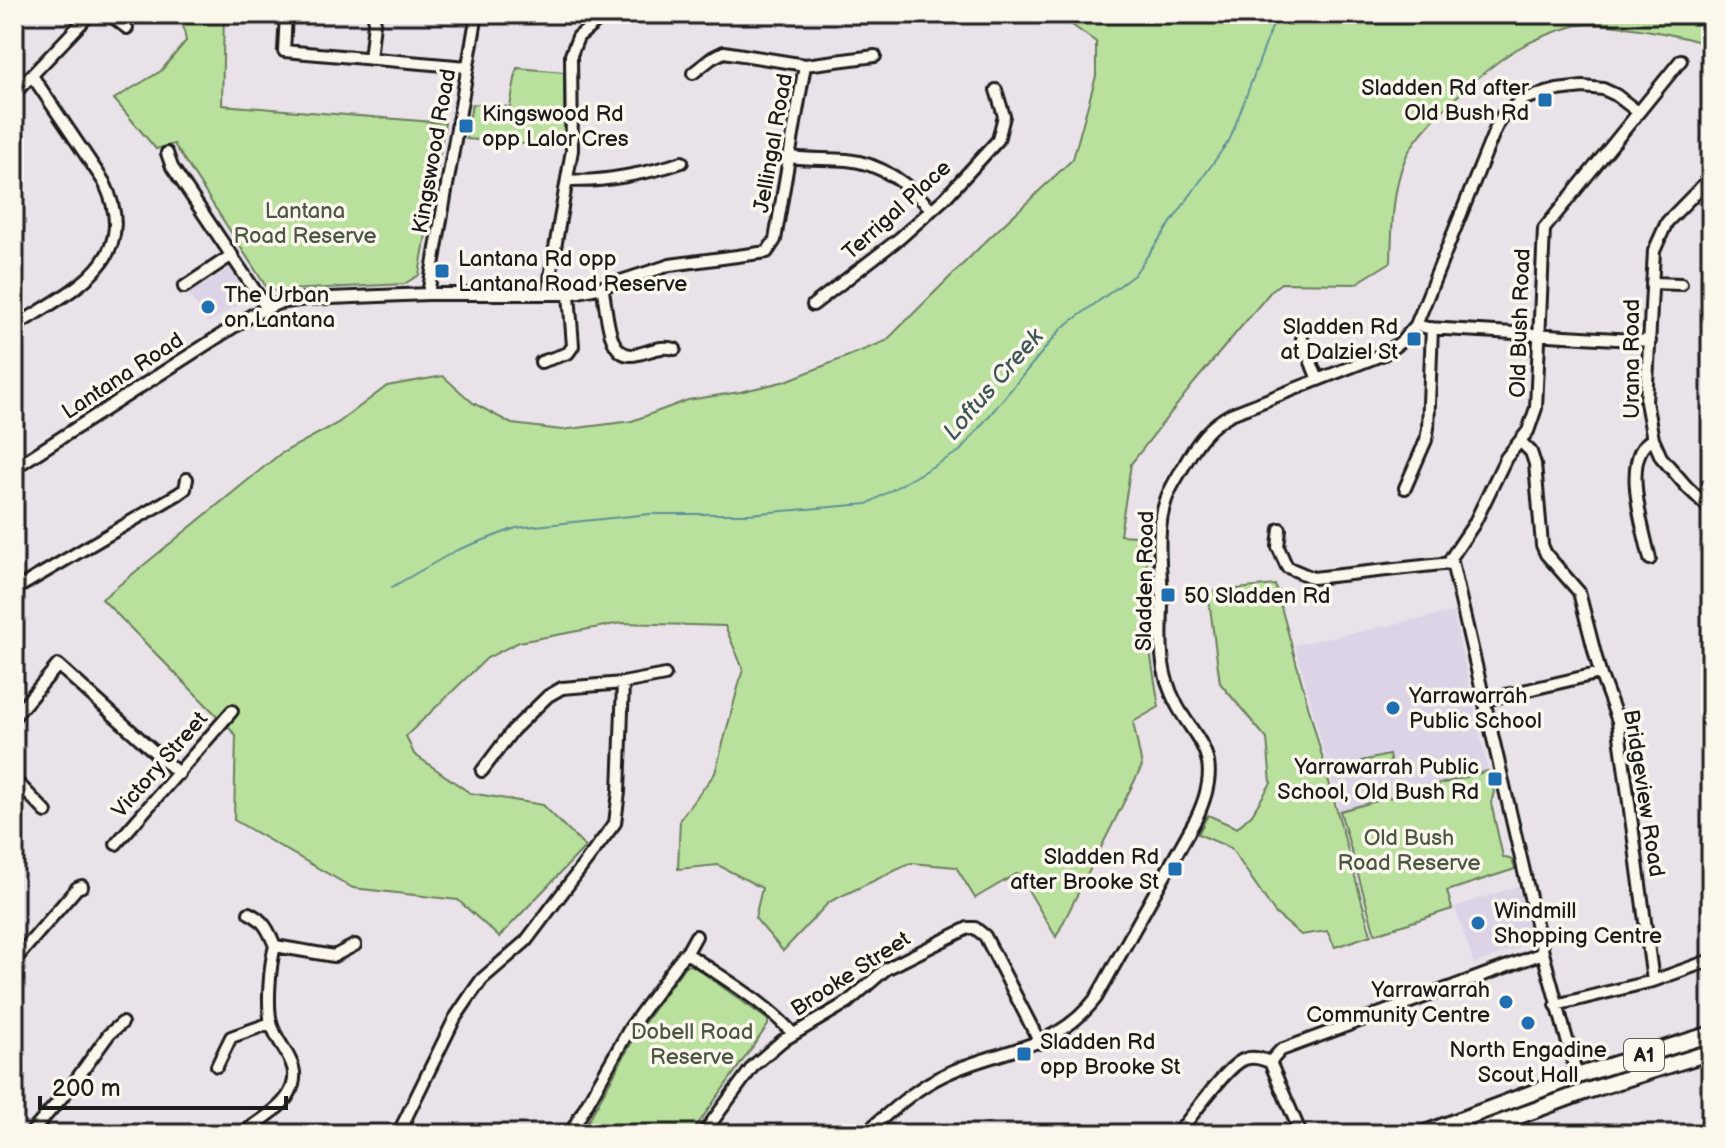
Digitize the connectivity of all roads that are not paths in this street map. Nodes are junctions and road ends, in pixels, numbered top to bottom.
1 (90, 14) edge
2 (109, 14) edge
3 (286, 14) edge
4 (375, 14) edge
5 (477, 14) edge
6 (606, 14) edge
7 (127, 28) dead end
8 (875, 56) dead end
9 (370, 59) junction
10 (1681, 60) dead end
11 (805, 65) junction
12 (467, 67) junction
13 (693, 73) dead end
14 (33, 77) junction
15 (996, 90) dead end
16 (14, 94) edge
17 (1638, 112) junction
18 (167, 153) dead end
19 (790, 157) junction
20 (682, 162) dead end
21 (1711, 177) edge
22 (567, 180) junction
23 (931, 210) junction
24 (771, 249) joint
25 (232, 255) junction
26 (1652, 283) junction
27 (1681, 284) dead end
28 (184, 287) dead end
29 (602, 287) junction
30 (428, 294) junction
31 (549, 294) junction
32 (569, 294) junction
33 (813, 305) dead end
34 (266, 307) junction
35 (1416, 325) junction
36 (14, 327) edge
37 (1432, 328) junction
38 (1538, 333) junction
39 (1302, 339) dead end
40 (1650, 341) junction
41 (675, 349) dead end
42 (541, 362) dead end
43 (1318, 380) junction
44 (1653, 439) junction
45 (1520, 441) junction
46 (14, 468) edge
47 (187, 479) dead end
48 (1405, 488) dead end
49 (1711, 510) edge
50 (1280, 529) dead end
51 (1650, 559) dead end
52 (1451, 563) junction
53 (14, 590) edge
54 (1600, 673) junction
55 (665, 675) dead end
56 (623, 683) junction
57 (1485, 700) junction
58 (232, 711) dead end
59 (14, 717) edge
60 (482, 771) dead end
61 (179, 774) junction
62 (14, 779) edge
63 (46, 812) dead end
64 (116, 844) dead end
65 (82, 886) dead end
66 (249, 913) dead end
67 (696, 936) dead end
68 (355, 945) dead end
69 (275, 946) junction
70 (1543, 953) junction
71 (686, 954) junction
72 (1711, 960) edge
73 (14, 961) edge
74 (1653, 981) junction
75 (1556, 1005) junction
76 (122, 1023) dead end
77 (271, 1023) junction
78 (793, 1034) junction
79 (1711, 1034) edge
80 (1040, 1043) junction
81 (1709, 1052) edge
82 (1270, 1062) junction
83 (217, 1066) dead end
84 (1577, 1076) junction
85 (1550, 1104) junction
86 (30, 1134) edge
87 (242, 1134) edge
88 (398, 1134) edge
89 (570, 1134) edge
90 (703, 1134) edge
91 (864, 1134) edge
92 (1177, 1134) edge
93 (1301, 1134) edge
94 (1422, 1134) edge
95 (1470, 1134) edge

1 - 14 street
2 - 7 street
3 - 9 street
4 - 9 street
5 - 12 street, Kingswood Road
6 - 22 street
8 - 11 street, Jellingal Road
9 - 12 street
10 - 17 street, Old Bush Road
11 - 13 street
11 - 19 street, Jellingal Road
12 - 30 street, Kingswood Road
14 - 16 street
14 - 36 street
15 - 23 street, Terrigal Place
17 - 35 street, Sladden Road
17 - 38 street, Old Bush Road
18 - 25 street
19 - 23 street
19 - 24 street, Jellingal Road
20 - 22 street
21 - 26 street, Urana Road
22 - 31 street
23 - 33 street, Terrigal Place
24 - 29 street, Lantana Road
25 - 28 street
25 - 34 street
26 - 27 street, Urana Road
26 - 40 street, Urana Road
29 - 32 street, Lantana Road
29 - 41 street
30 - 31 street, Lantana Road
30 - 34 street, Lantana Road
31 - 32 street, Lantana Road
32 - 42 street
34 - 46 street, Lantana Road
35 - 37 street
35 - 43 street, Sladden Road
37 - 38 street
37 - 48 street
38 - 40 street
38 - 45 street, Old Bush Road
39 - 43 street
40 - 44 street, Urana Road
43 - 80 street, Sladden Road
44 - 49 street, Urana Road
44 - 51 street
45 - 52 street, Old Bush Road
45 - 54 street, Bridgeview Road
47 - 53 street
50 - 52 street
52 - 57 street
54 - 57 street
54 - 74 street, Bridgeview Road
55 - 56 street
56 - 60 street
56 - 88 street
57 - 70 street
58 - 61 street, Victory Street
59 - 61 street
61 - 64 street, Victory Street
62 - 63 street
65 - 73 street
66 - 69 street
67 - 71 street
68 - 69 street
69 - 77 street
70 - 75 street
70 - 82 street
71 - 78 street
71 - 89 street
72 - 74 street
74 - 75 street
75 - 84 street
76 - 86 street
77 - 83 street
77 - 87 street
78 - 80 street, Brooke Street
78 - 90 street, Brooke Street
79 - 84 highway, A1
80 - 91 street, Sladden Road
81 - 84 highway
81 - 85 highway, A1
82 - 92 street
82 - 93 street
84 - 85 highway
84 - 94 highway, A1
85 - 95 highway, A1

